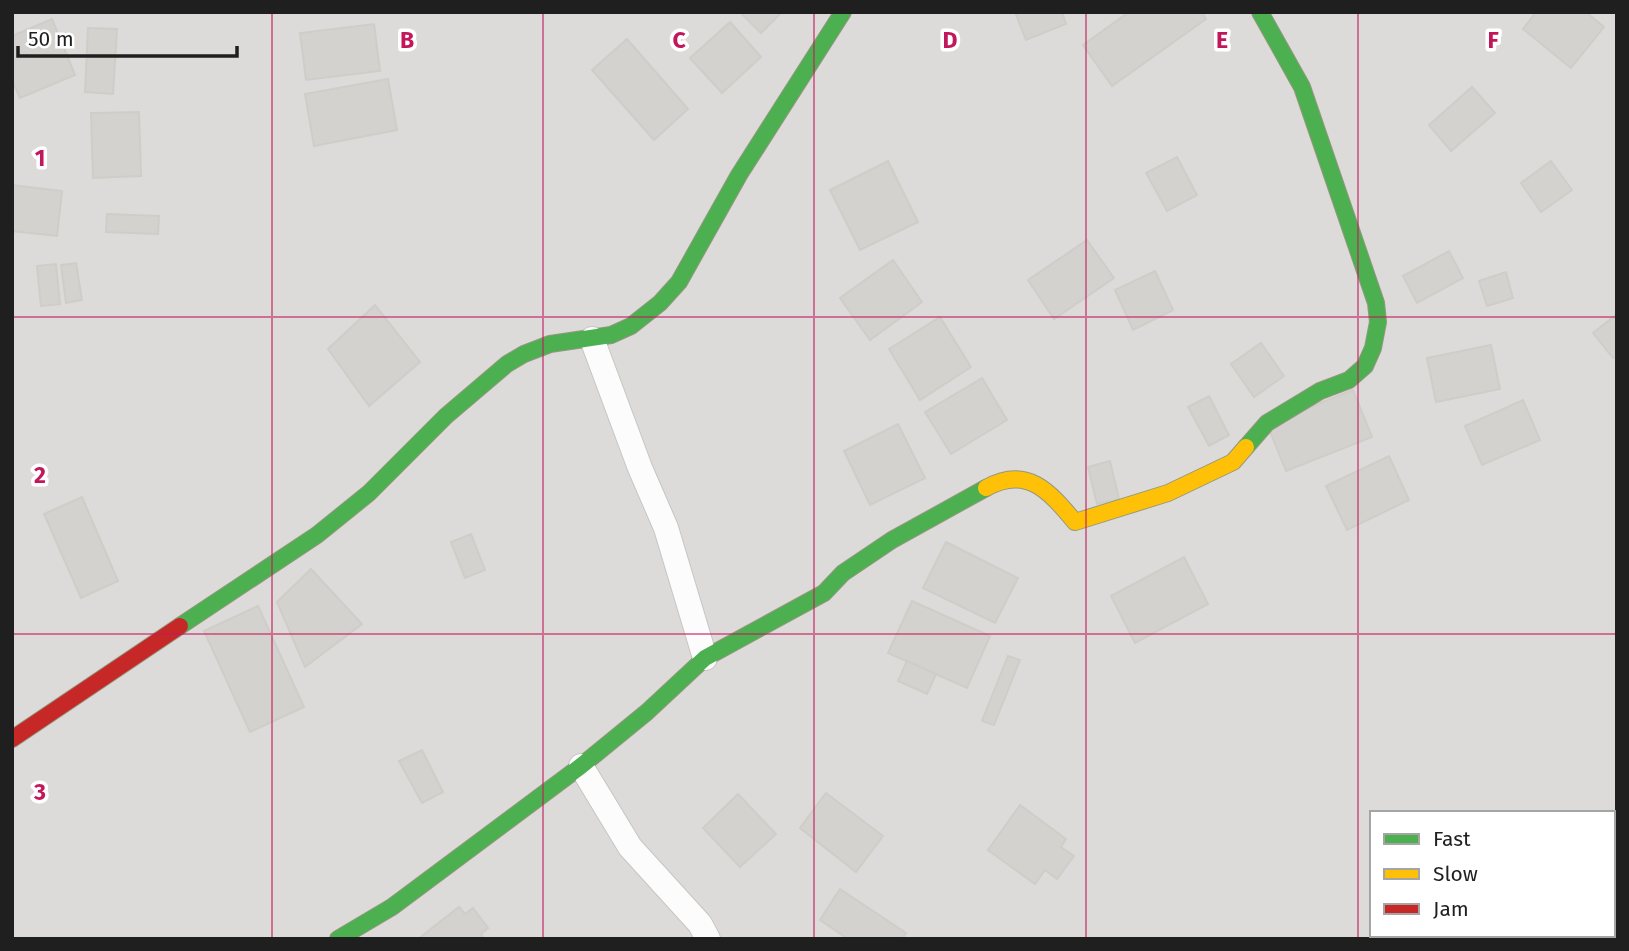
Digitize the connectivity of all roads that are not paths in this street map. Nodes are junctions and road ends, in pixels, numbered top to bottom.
1 (843, 12) edge
2 (1260, 12) edge
3 (592, 339) junction
4 (705, 658) junction
5 (12, 739) edge
6 (581, 766) junction
7 (338, 939) edge
8 (708, 939) edge

1 - 3 street
2 - 4 street
3 - 4 street
3 - 5 street
4 - 6 street
6 - 7 street
6 - 8 street

